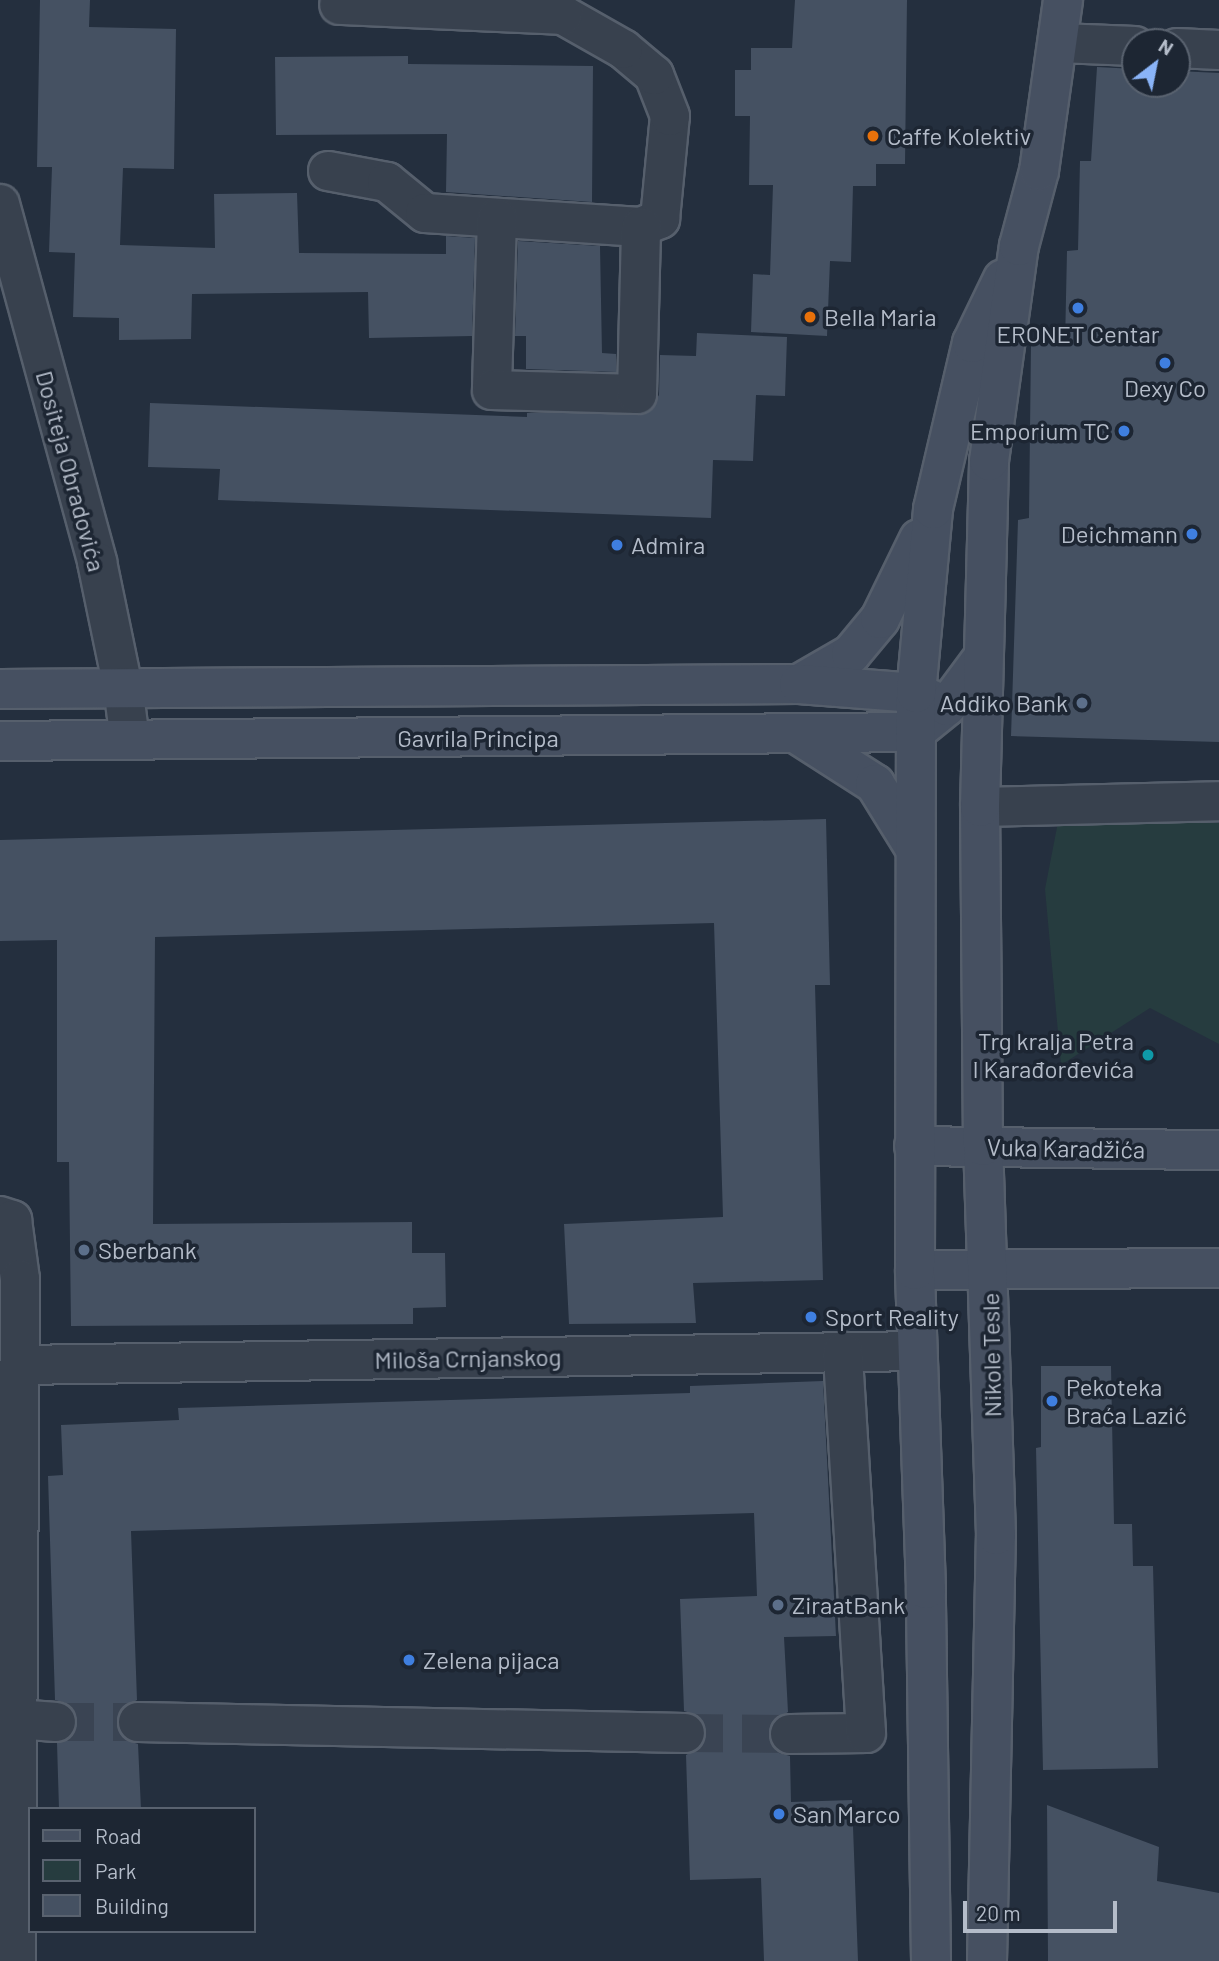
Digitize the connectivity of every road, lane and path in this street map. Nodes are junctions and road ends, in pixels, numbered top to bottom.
1 (1063, 0) edge
2 (340, 5) dead end
3 (562, 8) edge
4 (1059, 43) junction
5 (1121, 46) edge
6 (1191, 49) edge
7 (1219, 50) edge
8 (328, 171) dead end
9 (0, 204) edge
10 (497, 218) junction
11 (642, 227) junction
12 (1019, 246) junction
13 (933, 509) junction
14 (981, 660) junction
15 (799, 684) junction
16 (123, 687) junction
17 (0, 689) edge
18 (931, 699) junction
19 (915, 732) junction
20 (800, 736) junction
21 (130, 740) junction
22 (0, 741) edge
23 (982, 749) junction
24 (1219, 801) edge
25 (980, 807) junction
26 (914, 847) junction
27 (914, 1146) junction
28 (983, 1146) junction
29 (1219, 1150) edge
30 (6, 1218) edge
31 (1219, 1268) edge
32 (915, 1270) junction
33 (989, 1270) junction
34 (916, 1351) junction
35 (843, 1352) junction
36 (20, 1366) junction
37 (56, 1721) tunnel mouth
38 (138, 1722) tunnel mouth
39 (10, 1729) edge
40 (685, 1733) tunnel mouth
41 (790, 1734) tunnel mouth
42 (16, 1961) edge
43 (931, 1961) edge
44 (987, 1961) edge

1 - 4 main road
2 - 3 street
3 - 11 street
4 - 5 street
4 - 12 main road
6 - 7 street
8 - 10 street
9 - 16 street, Dositeja Obradovića
10 - 11 street
10 - 11 street
12 - 13 main road
12 - 14 main road, Nikole Tesle
13 - 15 main road
13 - 18 main road
14 - 18 main road
14 - 23 main road, Nikole Tesle
15 - 16 main road
15 - 18 main road
16 - 17 main road
16 - 21 street, Dositeja Obradovića
18 - 19 main road
18 - 23 main road
19 - 20 main road, Gavrila Principa
19 - 26 main road
20 - 21 main road, Gavrila Principa
20 - 26 main road
21 - 22 main road, Gavrila Principa
23 - 25 main road, Nikole Tesle
24 - 25 street
25 - 28 main road, Nikole Tesle
26 - 27 main road
27 - 28 main road, Vuka Karadžića
27 - 32 main road
28 - 29 main road, Vuka Karadžića
28 - 33 main road, Nikole Tesle
30 - 36 street
31 - 33 main road
32 - 33 main road
32 - 34 main road
33 - 44 main road, Nikole Tesle
34 - 35 street, Miloša Crnjanskog
34 - 43 main road
35 - 36 street, Miloša Crnjanskog
35 - 41 street
36 - 39 street
37 - 39 street
38 - 40 street
39 - 42 street

